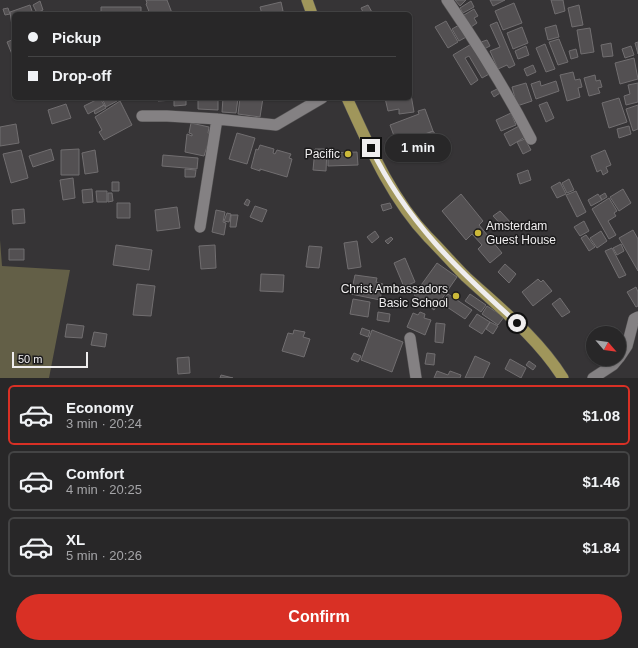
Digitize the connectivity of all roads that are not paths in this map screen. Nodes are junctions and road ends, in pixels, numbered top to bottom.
1 (306, 0) edge
2 (447, 0) edge
3 (311, 12) edge
4 (319, 100) edge
5 (348, 100) edge
6 (142, 116) dead end
7 (218, 119) junction
8 (531, 139) dead end
9 (200, 227) dead end
10 (638, 317) edge
11 (410, 338) dead end
12 (626, 346) edge
13 (611, 366) edge
14 (416, 378) edge
15 (563, 378) edge
16 (593, 378) edge

1 - 3 main road
2 - 8 street
4 - 7 street
5 - 15 main road
6 - 7 street
7 - 9 street
10 - 12 street
11 - 14 street
13 - 16 street

